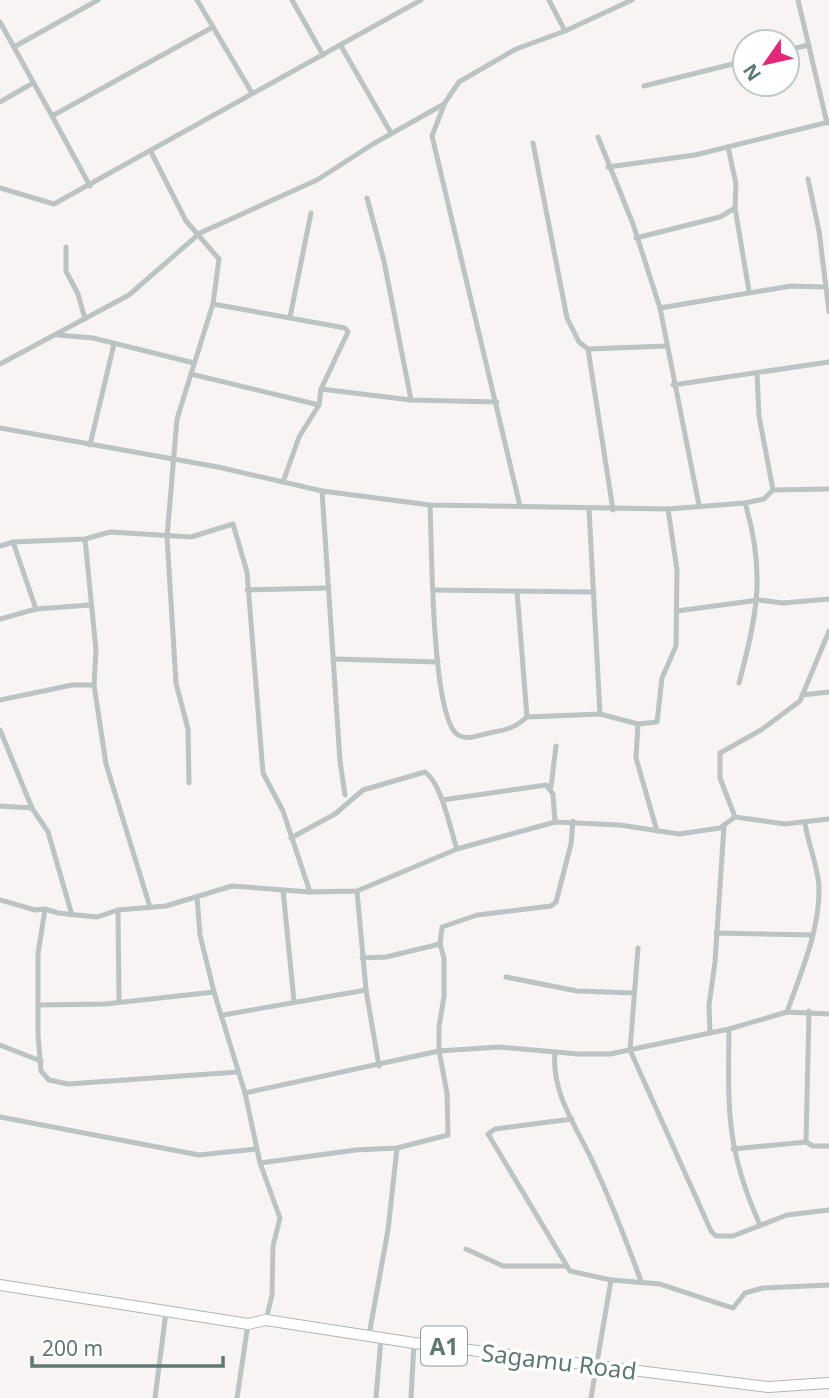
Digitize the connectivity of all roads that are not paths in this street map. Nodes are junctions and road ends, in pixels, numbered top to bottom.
1 (98, 0) edge
2 (197, 0) edge
3 (292, 0) edge
4 (421, 0) edge
5 (548, 0) edge
6 (632, 0) edge
7 (798, 0) edge
8 (0, 22) edge
9 (213, 27) junction
10 (565, 31) junction
11 (809, 45) junction
12 (341, 46) junction
13 (14, 47) junction
14 (801, 47) edge
15 (323, 55) junction
16 (731, 64) edge
17 (33, 83) junction
18 (644, 86) dead end
19 (252, 93) junction
20 (0, 102) edge
21 (444, 104) junction
22 (52, 116) junction
23 (828, 123) edge
24 (391, 133) junction
25 (598, 137) dead end
26 (533, 143) dead end
27 (728, 146) junction
28 (151, 152) junction
29 (608, 167) junction
30 (808, 179) dead end
31 (90, 186) junction
32 (0, 188) edge
33 (367, 198) dead end
34 (735, 208) junction
35 (312, 214) dead end
36 (200, 233) junction
37 (636, 238) junction
38 (66, 247) dead end
39 (824, 287) junction
40 (749, 292) junction
41 (213, 304) junction
42 (660, 308) junction
43 (829, 312) edge
44 (290, 317) junction
45 (85, 318) junction
46 (58, 335) junction
47 (114, 344) junction
48 (666, 346) junction
49 (588, 349) junction
50 (829, 362) edge
51 (194, 363) junction
52 (0, 365) edge
53 (757, 373) junction
54 (191, 374) junction
55 (673, 385) junction
56 (321, 389) junction
57 (411, 400) junction
58 (497, 402) junction
59 (319, 405) junction
60 (0, 428) edge
61 (90, 445) junction
62 (172, 460) junction
63 (283, 482) junction
64 (829, 489) edge
65 (773, 490) junction
66 (322, 491) junction
67 (745, 503) junction
68 (430, 505) junction
69 (699, 505) junction
70 (520, 506) junction
71 (589, 509) junction
72 (668, 509) junction
73 (613, 510) junction
74 (167, 537) junction
75 (85, 539) junction
76 (13, 542) junction
77 (0, 545) edge
78 (329, 588) junction
79 (247, 590) junction
80 (434, 590) junction
81 (517, 591) junction
82 (594, 592) junction
83 (829, 598) edge
84 (759, 600) junction
85 (90, 605) junction
86 (36, 609) junction
87 (677, 611) junction
88 (0, 619) edge
89 (829, 631) edge
90 (333, 659) junction
91 (438, 662) junction
92 (739, 683) dead end
93 (94, 685) junction
94 (829, 692) edge
95 (802, 695) junction
96 (0, 700) edge
97 (600, 714) junction
98 (527, 717) junction
99 (638, 724) junction
100 (0, 730) edge
101 (556, 746) dead end
102 (189, 783) dead end
103 (551, 787) junction
104 (345, 795) dead end
105 (442, 800) junction
106 (0, 806) edge
107 (32, 808) junction
108 (735, 817) junction
109 (829, 819) edge
110 (573, 821) junction
111 (555, 822) junction
112 (805, 823) junction
113 (724, 826) junction
114 (657, 831) junction
115 (291, 838) junction
116 (457, 849) junction
117 (283, 890) junction
118 (357, 891) junction
119 (310, 892) junction
120 (197, 897) junction
121 (0, 900) edge
122 (150, 907) junction
123 (45, 908) junction
124 (118, 910) junction
125 (72, 915) junction
126 (716, 933) junction
127 (813, 935) junction
128 (440, 944) junction
129 (638, 948) dead end
130 (362, 958) junction
131 (506, 978) dead end
132 (366, 990) junction
133 (214, 992) junction
134 (634, 993) junction
135 (120, 1001) junction
136 (294, 1001) junction
137 (40, 1005) junction
138 (808, 1011) junction
139 (787, 1012) junction
140 (829, 1014) edge
141 (223, 1016) junction
142 (729, 1029) junction
143 (710, 1033) junction
144 (0, 1045) edge
145 (630, 1050) junction
146 (439, 1051) junction
147 (555, 1053) junction
148 (41, 1061) junction
149 (379, 1066) junction
150 (238, 1072) junction
151 (244, 1093) junction
152 (0, 1117) edge
153 (572, 1119) junction
154 (806, 1142) junction
155 (829, 1146) edge
156 (397, 1148) junction
157 (256, 1149) junction
158 (733, 1149) junction
159 (260, 1163) junction
160 (829, 1210) edge
161 (760, 1225) junction
162 (466, 1249) dead end
163 (565, 1266) junction
164 (611, 1280) junction
165 (641, 1281) junction
166 (0, 1285) edge
167 (829, 1285) edge
168 (166, 1312) junction
169 (266, 1320) junction
170 (248, 1324) junction
171 (369, 1336) junction
172 (381, 1338) junction
173 (414, 1343) junction
174 (594, 1365) junction
175 (829, 1383) edge
176 (155, 1398) edge
177 (237, 1398) edge
178 (376, 1398) edge
179 (411, 1398) edge
180 (591, 1398) edge

1 - 13 street
2 - 9 street
3 - 15 street
4 - 12 street
5 - 10 street
6 - 10 street
7 - 11 street
8 - 13 street
9 - 19 street
9 - 22 street
10 - 21 street
11 - 14 street
11 - 23 street
12 - 15 street
12 - 24 street
13 - 17 street
15 - 19 street
16 - 18 street
17 - 20 street
17 - 22 street
19 - 28 street
21 - 24 street
21 - 58 street
22 - 31 street
23 - 27 street
24 - 36 street
25 - 29 street
26 - 49 street
27 - 29 street
27 - 34 street
28 - 31 street
28 - 36 street
29 - 37 street
30 - 39 street
31 - 32 street
33 - 57 street
34 - 37 street
34 - 40 street
35 - 44 street
36 - 41 street
36 - 45 street
37 - 42 street
38 - 45 street
39 - 40 street
39 - 43 street
40 - 42 street
41 - 44 street
41 - 51 street
42 - 48 street
44 - 56 street
45 - 46 street
46 - 47 street
46 - 52 street
47 - 51 street
47 - 61 street
48 - 49 street
48 - 55 street
49 - 73 street
50 - 53 street
51 - 54 street
53 - 55 street
53 - 65 street
54 - 59 street
54 - 62 street
55 - 69 street
56 - 57 street
56 - 59 street
57 - 58 street
58 - 70 street
59 - 63 street
60 - 61 street
61 - 62 street
62 - 63 street
62 - 74 street
63 - 66 street
64 - 65 street
65 - 67 street
66 - 68 street
66 - 78 street
67 - 69 street
67 - 84 street
68 - 70 street
68 - 80 street
69 - 72 street
70 - 71 street
71 - 73 street
71 - 82 street
72 - 73 street
72 - 87 street
74 - 75 street
74 - 79 street
74 - 102 street
75 - 76 street
75 - 85 street
76 - 77 street
76 - 86 street
78 - 79 street
78 - 90 street
79 - 115 street
80 - 81 street
80 - 91 street
81 - 82 street
81 - 98 street
82 - 97 street
83 - 84 street
84 - 87 street
84 - 92 street
85 - 86 street
85 - 93 street
86 - 88 street
87 - 99 street
89 - 95 street
90 - 91 street
90 - 104 street
91 - 98 street
93 - 96 street
93 - 122 street
94 - 95 street
95 - 108 street
97 - 98 street
97 - 99 street
99 - 114 street
100 - 107 street
101 - 103 street
103 - 105 street
103 - 111 street
105 - 115 street
105 - 116 street
106 - 107 street
107 - 125 street
108 - 112 street
108 - 113 street
109 - 112 street
110 - 111 street
110 - 114 street
110 - 128 street
111 - 116 street
112 - 127 street
113 - 114 street
113 - 126 street
115 - 119 street
116 - 118 street
117 - 119 street
117 - 120 street
117 - 136 street
118 - 119 street
118 - 130 street
120 - 122 street
120 - 133 street
121 - 123 street
122 - 124 street
123 - 125 street
123 - 137 street
124 - 125 street
124 - 135 street
126 - 127 street
126 - 143 street
127 - 139 street
128 - 130 street
128 - 146 street
129 - 134 street
130 - 132 street
131 - 134 street
132 - 136 street
132 - 149 street
133 - 135 street
133 - 141 street
134 - 145 street
135 - 137 street
136 - 141 street
137 - 148 street
138 - 139 street
138 - 140 street
138 - 154 street
139 - 142 street
141 - 150 street
142 - 143 street
142 - 158 street
143 - 145 street
144 - 148 street
145 - 147 street
145 - 161 street
146 - 147 street
146 - 149 street
146 - 156 street
147 - 153 street
148 - 150 street
149 - 151 street
150 - 151 street
151 - 157 street
152 - 157 street
153 - 163 street
153 - 165 street
154 - 155 street
154 - 158 street
156 - 159 street
156 - 171 street
157 - 159 street
158 - 161 street
159 - 169 street
160 - 161 street
162 - 163 street
163 - 164 street
164 - 165 street
164 - 174 street
165 - 167 street
166 - 168 highway, Sagamu Road / A1
168 - 170 highway, Sagamu Road / A1
168 - 176 street
169 - 170 highway, Sagamu Road / A1
169 - 171 highway, Sagamu Road / A1
170 - 177 street
171 - 172 highway, Sagamu Road / A1
172 - 173 highway, Sagamu Road / A1
172 - 178 street
173 - 174 highway, Sagamu Road / A1
173 - 179 street
174 - 175 highway, Sagamu Road / A1
174 - 180 street

